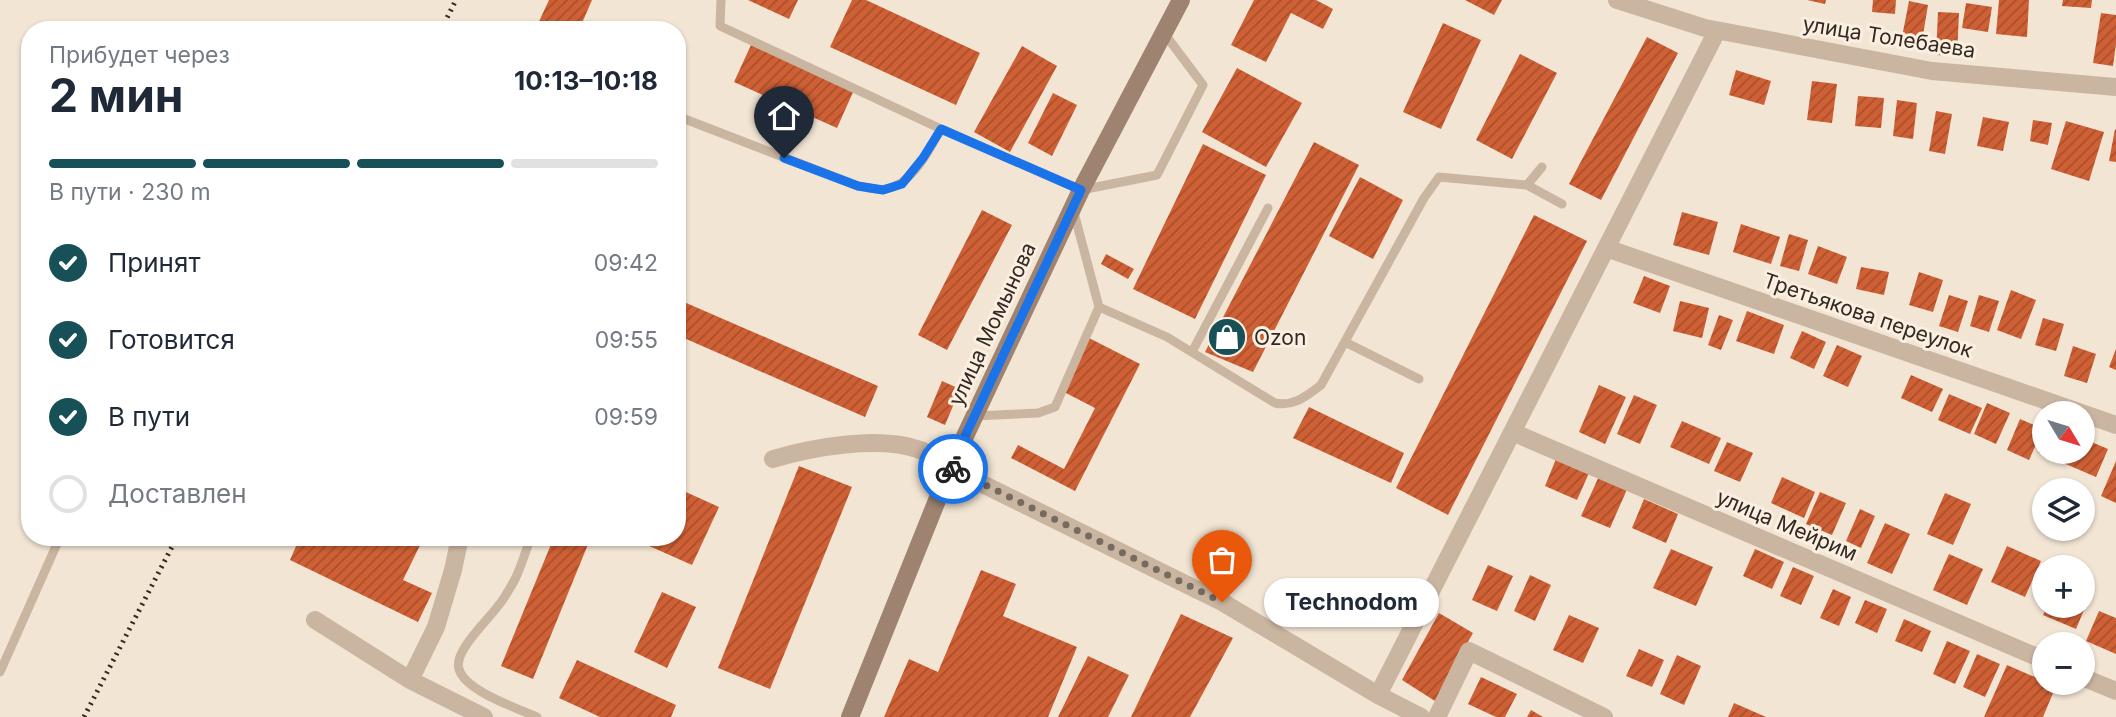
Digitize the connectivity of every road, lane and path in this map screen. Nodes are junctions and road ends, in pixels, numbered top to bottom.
1 (721, 0) edge
2 (1181, 0) edge
3 (1617, 0) edge
4 (1717, 31) junction
5 (1164, 33) junction
6 (2116, 87) edge
7 (686, 119) edge
8 (941, 129) junction
9 (1542, 167) dead end
10 (1527, 185) junction
11 (1077, 199) junction
12 (1562, 204) dead end
13 (1268, 208) dead end
14 (1606, 248) junction
15 (1099, 307) junction
16 (1345, 342) junction
17 (1192, 352) junction
18 (1419, 379) dead end
19 (974, 416) junction
20 (2116, 425) edge
21 (1512, 432) junction
22 (773, 459) dead end
23 (950, 468) junction
24 (56, 546) edge
25 (458, 546) edge
26 (527, 546) edge
27 (315, 620) dead end
28 (2032, 655) edge
29 (0, 672) edge
30 (410, 680) junction
31 (2095, 682) edge
32 (2116, 691) edge
33 (1378, 695) junction
34 (484, 717) edge
35 (537, 717) edge
36 (850, 717) edge
37 (1421, 717) edge
38 (1437, 717) edge
39 (1604, 717) edge

1 - 8 lane
2 - 5 main road, улица Момынова
3 - 4 street, улица Толебаева
4 - 6 street, улица Толебаева
4 - 14 street
5 - 11 main road, улица Момынова
5 - 11 lane
7 - 8 lane
8 - 11 lane
9 - 10 lane
10 - 12 lane
10 - 16 lane
11 - 15 lane
11 - 19 main road, улица Момынова
13 - 17 lane
14 - 20 street, Третьякова переулок
14 - 21 street
15 - 17 lane
15 - 19 lane
16 - 17 lane
16 - 18 lane
19 - 23 main road, улица Момынова
21 - 28 street, улица Мейрим
21 - 33 street
22 - 23 street
23 - 33 street
23 - 36 main road, улица Момынова
24 - 29 lane
25 - 30 street
26 - 35 lane
27 - 30 street
30 - 34 street
31 - 32 street
33 - 37 street
38 - 39 street

